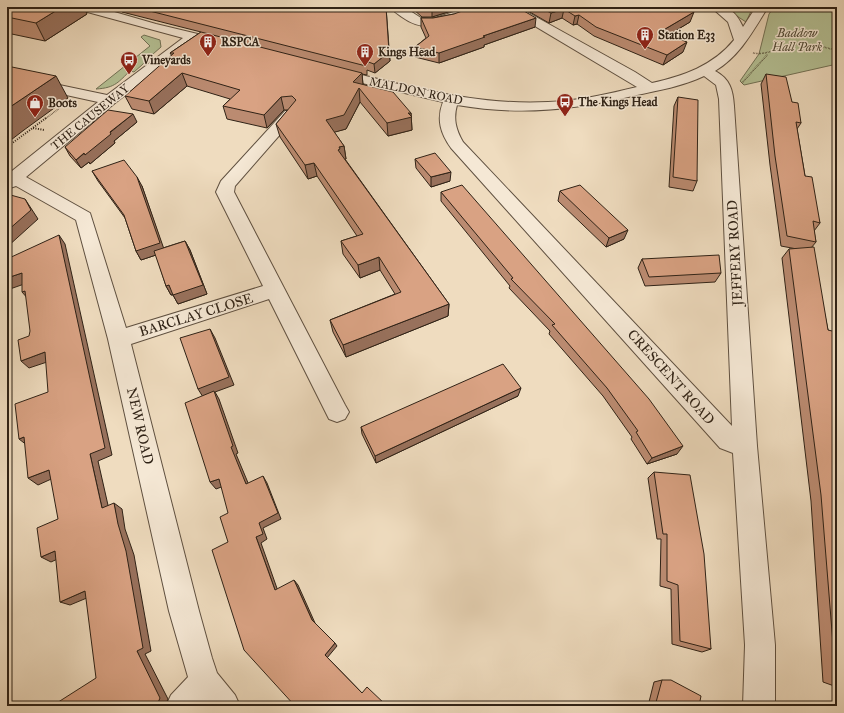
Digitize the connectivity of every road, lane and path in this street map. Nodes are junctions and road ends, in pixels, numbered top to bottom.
1 (84, 7) edge
2 (396, 7) edge
3 (480, 7) edge
4 (510, 7) edge
5 (717, 7) edge
6 (762, 7) edge
7 (193, 37) junction
8 (740, 40) junction
9 (233, 46) edge
10 (837, 51) edge
11 (759, 54) dead end
12 (768, 54) junction
13 (323, 69) edge
14 (705, 71) junction
15 (7, 78) edge
16 (726, 86) junction
17 (649, 88) junction
18 (80, 93) junction
19 (110, 100) junction
20 (450, 100) junction
21 (290, 114) edge
22 (29, 124) dead end
23 (36, 125) junction
24 (7, 147) edge
25 (11, 181) edge
26 (274, 290) junction
27 (119, 339) junction
28 (337, 412) dead end
29 (745, 446) junction
30 (205, 682) junction
31 (182, 706) edge
32 (224, 706) edge
33 (759, 706) edge

1 - 7 street
2 - 3 street
4 - 17 street
5 - 8 street
6 - 8 street, MALDON ROAD
7 - 9 street
7 - 19 street, THE CAUSEWAY
8 - 14 street, MALDON ROAD
10 - 12 path
11 - 12 path
12 - 16 path
13 - 20 street, MALDON ROAD
14 - 16 street
14 - 17 street, MALDON ROAD
15 - 18 street
16 - 29 street, JEFFERY ROAD
17 - 20 street, MALDON ROAD
18 - 19 street
18 - 23 path
19 - 25 street, THE CAUSEWAY
20 - 29 street, CRESCENT ROAD
21 - 26 street
22 - 23 path
23 - 24 path
25 - 27 street, NEW ROAD
26 - 27 street, BARCLAY CLOSE
26 - 28 street
27 - 30 street, NEW ROAD
29 - 33 street
30 - 31 street
30 - 32 street, NEW ROAD

